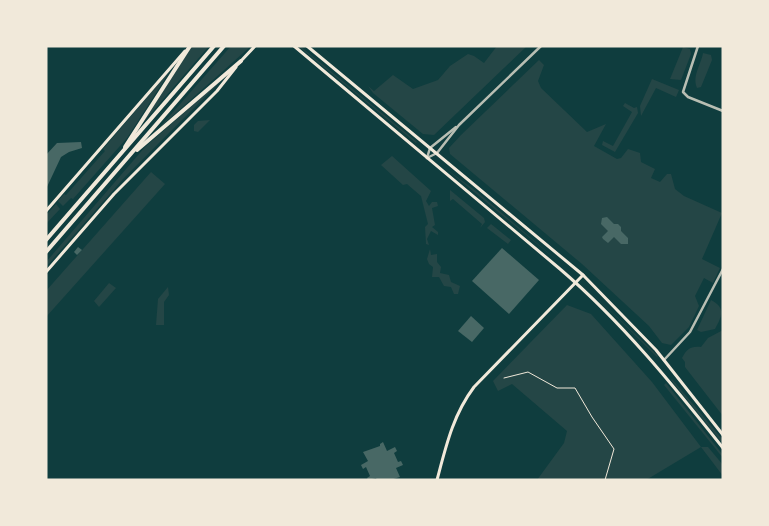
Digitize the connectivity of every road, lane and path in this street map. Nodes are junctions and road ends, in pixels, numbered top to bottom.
1 (190, 46) edge
2 (214, 46) edge
3 (224, 46) edge
4 (255, 46) edge
5 (294, 46) edge
6 (307, 46) edge
7 (541, 46) edge
8 (698, 46) edge
9 (241, 62) junction
10 (723, 110) edge
11 (459, 125) junction
12 (430, 148) junction
13 (437, 153) junction
14 (120, 157) junction
15 (428, 158) junction
16 (124, 162) junction
17 (46, 211) edge
18 (46, 240) edge
19 (46, 252) edge
20 (723, 269) edge
21 (46, 272) edge
22 (583, 275) junction
23 (576, 284) junction
24 (664, 360) junction
25 (657, 366) junction
26 (504, 378) dead end
27 (723, 435) edge
28 (723, 448) edge
29 (437, 480) edge
30 (605, 480) edge

1 - 14 highway
1 - 17 main road
2 - 14 highway
3 - 16 highway
4 - 9 main road
5 - 15 main road
6 - 12 main road
7 - 11 street
8 - 10 street
9 - 16 highway
9 - 21 main road
11 - 12 street
11 - 13 street
12 - 13 main road
12 - 15 street
13 - 15 street
13 - 22 main road
14 - 18 highway
15 - 23 main road
16 - 19 highway
20 - 24 street
22 - 23 main road
22 - 24 main road
23 - 25 main road
23 - 29 main road
24 - 25 main road
24 - 27 main road
25 - 28 main road
26 - 30 path

